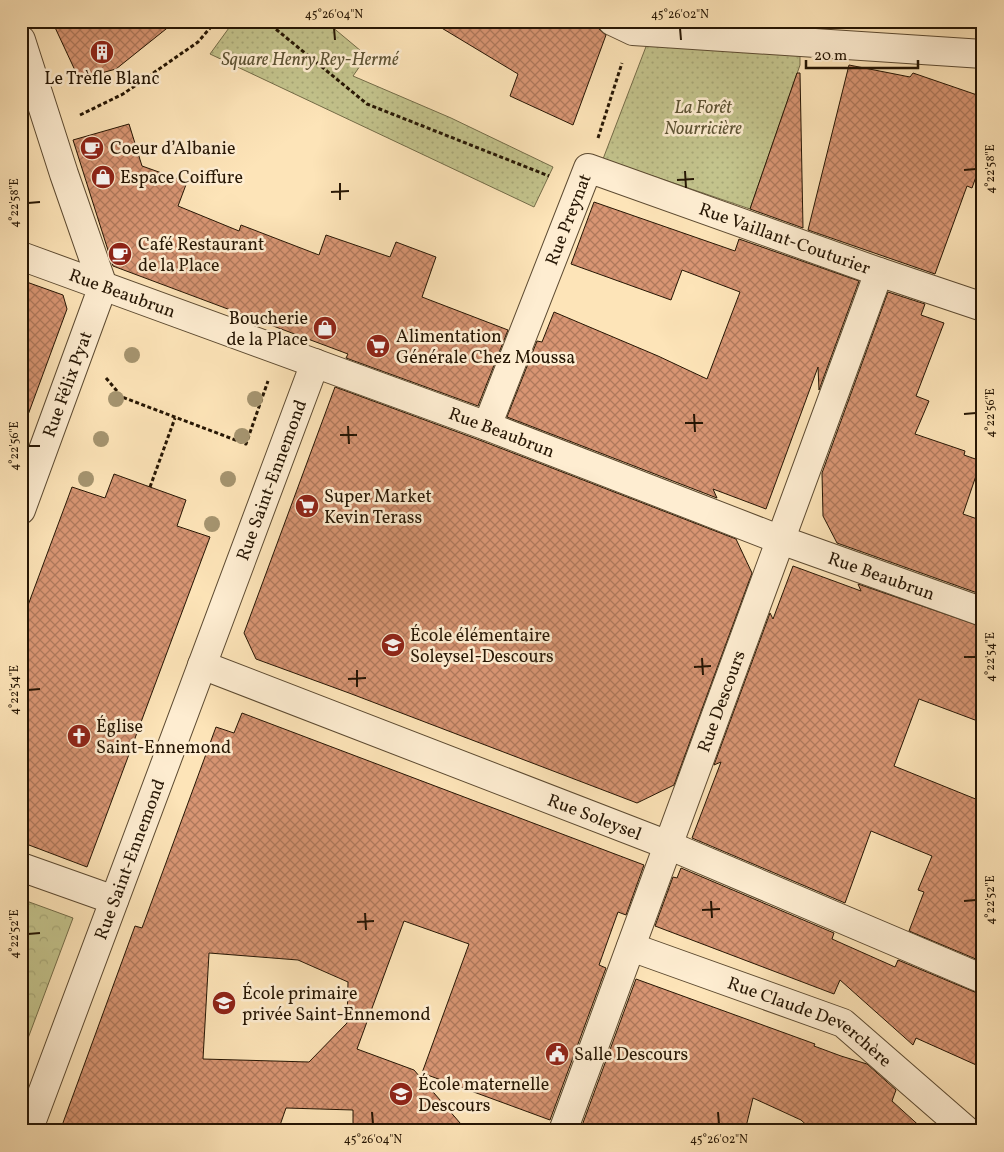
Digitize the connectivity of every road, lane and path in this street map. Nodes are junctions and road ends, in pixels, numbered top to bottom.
1 (216, 21) edge
2 (266, 21) edge
3 (622, 26) edge
4 (21, 40) edge
5 (983, 54) edge
6 (50, 129) junction
7 (588, 168) junction
8 (548, 176) dead end
9 (21, 256) edge
10 (880, 272) junction
11 (103, 286) junction
12 (983, 307) edge
13 (279, 350) junction
14 (315, 363) junction
15 (105, 377) dead end
16 (175, 418) junction
17 (487, 426) junction
18 (150, 487) dead end
19 (21, 510) edge
20 (781, 540) junction
21 (983, 612) edge
22 (202, 665) junction
23 (668, 845) junction
24 (21, 867) edge
25 (114, 900) junction
26 (631, 947) junction
27 (983, 979) edge
28 (28, 1131) edge
29 (563, 1131) edge
30 (967, 1131) edge

1 - 6 path
2 - 8 path
3 - 5 street
3 - 7 path, Rue Preynat
4 - 6 street
6 - 11 street
7 - 10 street, Rue Vaillant-Couturier
7 - 17 street, Rue Preynat
9 - 11 street, Rue Beaubrun
10 - 12 street, Rue Vaillant-Couturier
10 - 20 street, Rue Descours
11 - 13 street, Rue Beaubrun
11 - 19 street, Rue Félix Pyat
13 - 14 street, Rue Beaubrun
13 - 16 path
14 - 17 street, Rue Beaubrun
14 - 22 street, Rue Saint-Ennemond
15 - 16 path
16 - 18 path
17 - 20 street, Rue Beaubrun
20 - 21 street, Rue Beaubrun
20 - 23 street, Rue Descours
22 - 23 street, Rue Soleysel
22 - 25 street, Rue Saint-Ennemond
23 - 26 street, Rue Descours
23 - 27 street, Rue Soleysel
24 - 25 street
25 - 28 street, Rue Saint-Ennemond
26 - 29 street, Rue Descours
26 - 30 street, Rue Claude Deverchère

